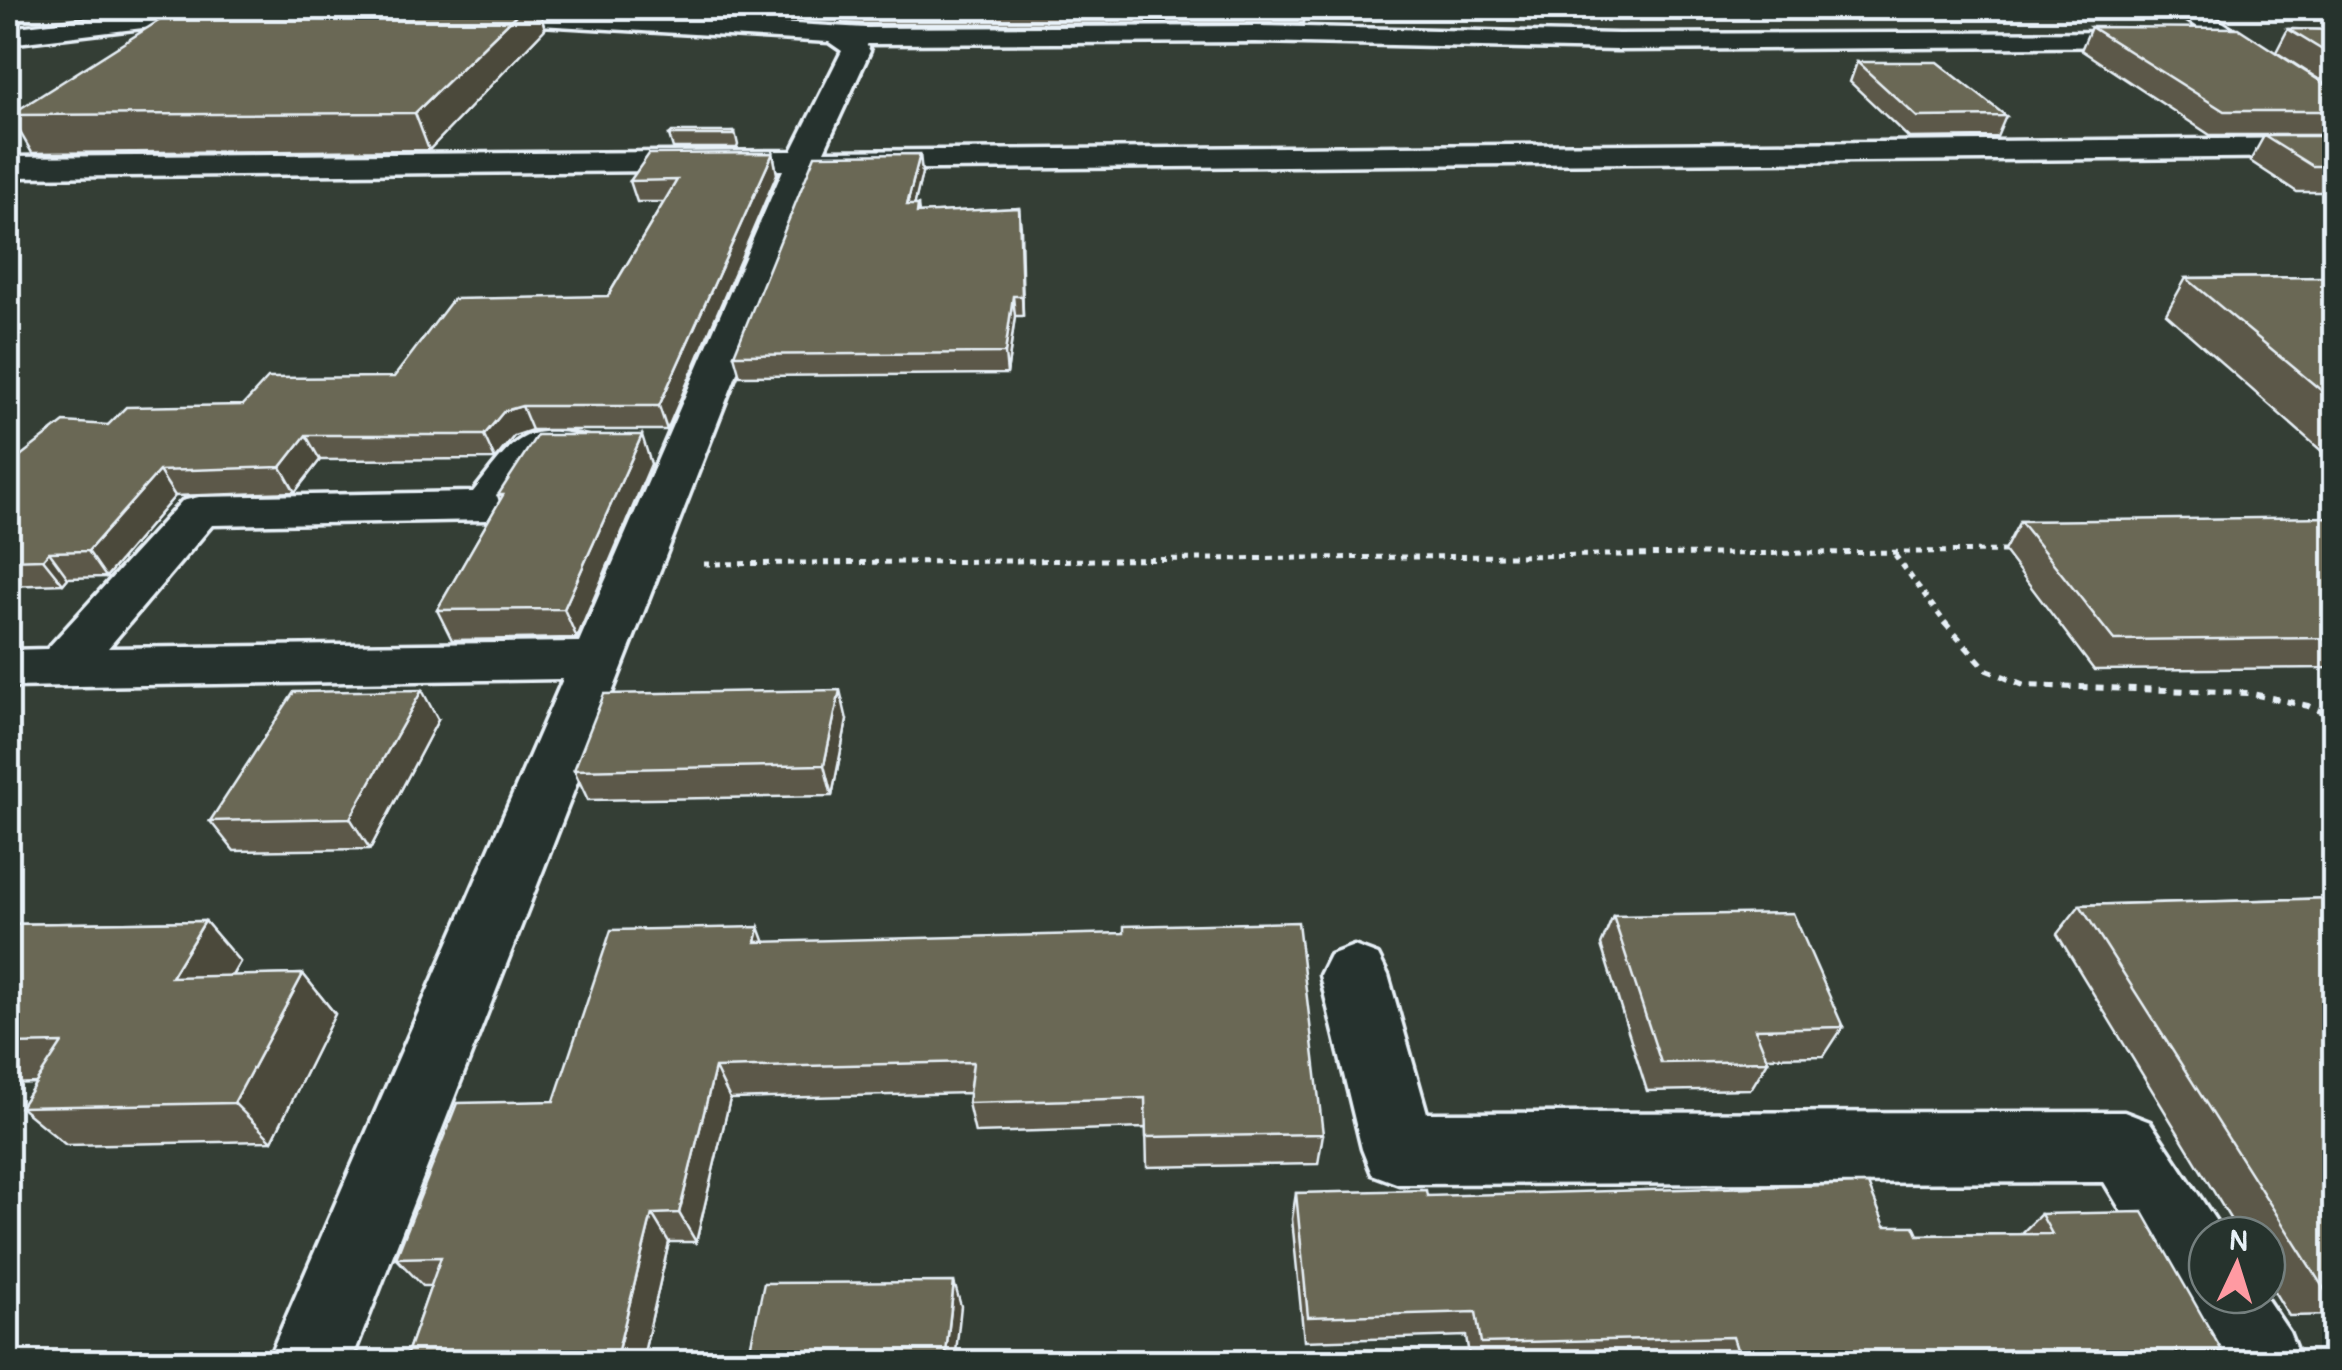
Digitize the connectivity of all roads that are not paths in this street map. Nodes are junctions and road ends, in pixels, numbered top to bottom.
1 (244, 8) edge
2 (386, 8) edge
3 (809, 8) edge
4 (2183, 8) edge
5 (2146, 14) dead end
6 (1187, 21) edge
7 (794, 33) junction
8 (832, 34) junction
9 (8, 36) edge
10 (2227, 37) junction
11 (2334, 106) edge
12 (2334, 148) edge
13 (804, 160) junction
14 (8, 167) edge
15 (687, 447) junction
16 (600, 660) junction
17 (8, 668) edge
18 (62, 668) junction
19 (1354, 975) dead end
20 (2187, 1247) edge
21 (2230, 1315) edge
22 (309, 1362) edge
23 (2260, 1362) edge

1 - 9 street
2 - 7 street
3 - 7 street
4 - 10 street
5 - 10 street
6 - 8 street
6 - 10 street
7 - 8 street
8 - 13 street
10 - 11 street
12 - 13 street
13 - 14 street
13 - 15 street
15 - 16 street
15 - 18 street
16 - 18 street
16 - 22 street
17 - 18 street
19 - 20 street
21 - 23 street

